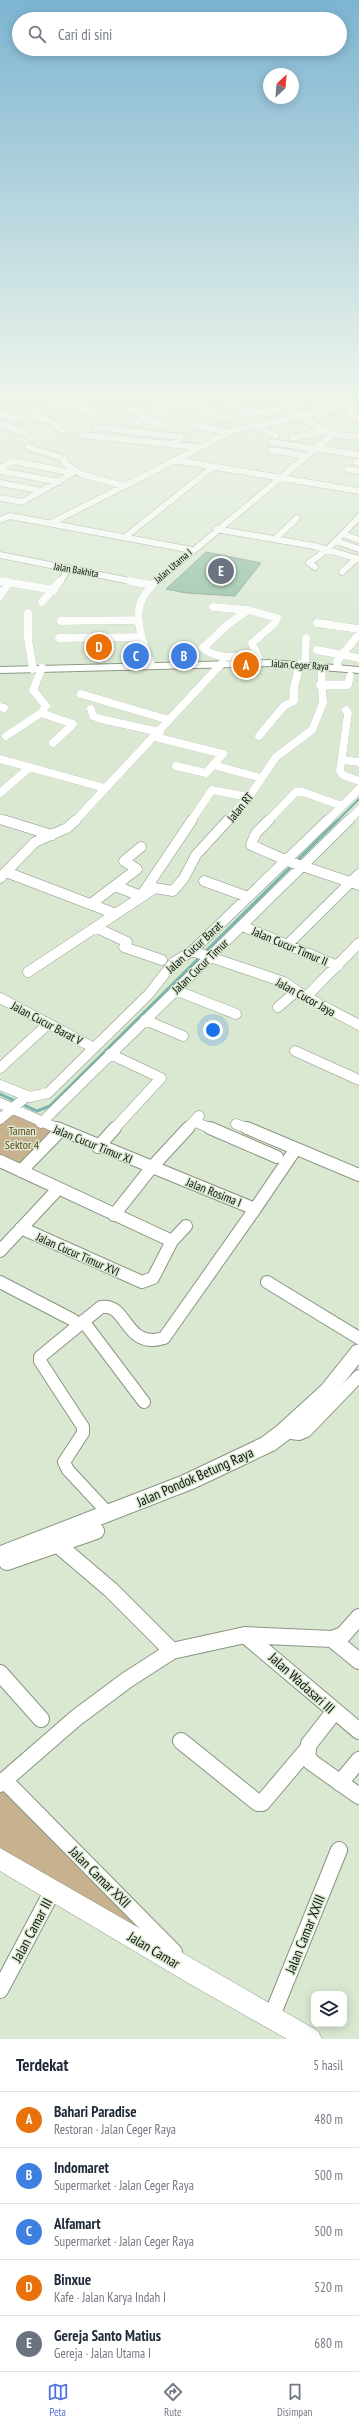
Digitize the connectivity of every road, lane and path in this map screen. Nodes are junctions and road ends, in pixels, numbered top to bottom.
1 (36, 491) edge
2 (113, 491) edge
3 (183, 491) edge
4 (263, 491) edge
5 (0, 498) edge
6 (359, 517) edge
7 (297, 518) dead end
8 (0, 520) edge
9 (52, 523) junction
10 (216, 529) junction
11 (343, 534) junction
12 (125, 537) junction
13 (275, 539) junction
14 (359, 540) edge
15 (336, 542) junction
16 (328, 549) junction
17 (359, 549) edge
18 (192, 550) junction
19 (0, 555) edge
20 (358, 559) edge
21 (315, 566) dead end
22 (69, 568) junction
23 (342, 572) dead end
24 (0, 581) edge
25 (9, 582) junction
26 (152, 585) junction
27 (54, 590) junction
28 (0, 596) edge
29 (42, 602) dead end
30 (213, 607) dead end
31 (231, 609) junction
32 (248, 610) junction
33 (28, 613) dead end
34 (137, 620) junction
35 (61, 621) dead end
36 (317, 623) dead end
37 (227, 625) junction
38 (359, 629) edge
39 (359, 634) edge
40 (141, 637) junction
41 (59, 638) dead end
42 (306, 638) dead end
43 (317, 650) dead end
44 (341, 655) junction
45 (359, 658) edge
46 (257, 659) junction
47 (222, 663) junction
48 (303, 664) junction
49 (151, 665) junction
50 (321, 666) junction
51 (338, 667) junction
52 (37, 668) junction
53 (0, 670) edge
54 (355, 673) edge
55 (320, 685) junction
56 (81, 694) dead end
57 (91, 709) dead end
58 (346, 710) dead end
59 (41, 713) junction
60 (170, 720) junction
61 (158, 734) junction
62 (6, 736) dead end
63 (259, 736) dead end
64 (53, 743) dead end
65 (0, 759) edge
66 (343, 760) junction
67 (359, 762) edge
68 (213, 765) junction
69 (176, 766) dead end
70 (30, 767) junction
71 (261, 778) junction
72 (359, 781) edge
73 (105, 788) junction
74 (359, 789) edge
75 (0, 794) edge
76 (249, 797) junction
77 (342, 806) junction
78 (359, 810) edge
79 (0, 819) edge
80 (52, 835) junction
81 (141, 847) dead end
82 (294, 864) junction
83 (359, 874) edge
84 (3, 875) edge
85 (204, 882) dead end
86 (355, 884) edge
87 (115, 886) junction
88 (141, 896) junction
89 (248, 897) junction
90 (91, 904) junction
91 (116, 914) junction
92 (242, 926) junction
93 (97, 928) junction
94 (359, 943) edge
95 (287, 945) junction
96 (193, 951) junction
97 (208, 957) junction
98 (162, 960) dead end
99 (338, 966) junction
100 (28, 972) dead end
101 (175, 990) junction
102 (297, 991) junction
103 (306, 997) junction
104 (1, 1001) edge
105 (278, 1007) dead end
106 (236, 1014) dead end
107 (145, 1020) junction
108 (47, 1024) junction
109 (359, 1025) edge
110 (183, 1036) dead end
111 (94, 1048) junction
112 (295, 1051) dead end
113 (110, 1054) junction
114 (0, 1068) edge
115 (359, 1080) edge
116 (0, 1085) edge
117 (26, 1097) junction
118 (0, 1104) edge
119 (13, 1108) junction
120 (0, 1119) edge
121 (41, 1122) junction
122 (236, 1124) dead end
123 (60, 1131) junction
124 (98, 1147) junction
125 (296, 1150) junction
126 (277, 1157) dead end
127 (1, 1163) edge
128 (152, 1167) junction
129 (21, 1171) junction
130 (359, 1175) edge
131 (58, 1189) junction
132 (255, 1209) junction
133 (114, 1215) junction
134 (186, 1226) dead end
135 (21, 1228) junction
136 (172, 1241) junction
137 (0, 1251) edge
138 (0, 1282) edge
139 (267, 1282) dead end
140 (78, 1321) junction
141 (359, 1338) edge
142 (359, 1351) edge
143 (359, 1376) edge
144 (144, 1402) dead end
145 (284, 1432) junction
146 (109, 1514) junction
147 (96, 1531) dead end
148 (57, 1544) junction
149 (3, 1558) edge
150 (359, 1617) edge
151 (245, 1635) junction
152 (332, 1639) junction
153 (172, 1651) junction
154 (359, 1661) edge
155 (0, 1674) edge
156 (334, 1712) junction
157 (41, 1719) dead end
158 (359, 1732) edge
159 (181, 1741) dead end
160 (306, 1751) junction
161 (359, 1760) edge
162 (2, 1782) edge
163 (340, 1783) junction
164 (359, 1796) edge
165 (339, 1850) dead end
166 (0, 1859) edge
167 (53, 1890) junction
168 (196, 1975) junction
169 (0, 1990) edge
170 (271, 2018) junction
171 (310, 2039) edge

1 - 5 street
2 - 9 street
3 - 12 street
4 - 10 street, Jalan Utama I
6 - 11 street
7 - 13 street
8 - 9 street
9 - 12 street
10 - 13 street
10 - 18 street, Jalan Utama I
11 - 14 street
11 - 15 street
12 - 18 street
13 - 16 street
15 - 16 street
15 - 17 street
16 - 20 street
16 - 21 street
18 - 26 street, Jalan Utama I
19 - 22 street, Jalan Bakhita
20 - 23 street
22 - 26 street, Jalan Bakhita
22 - 27 street
24 - 25 street
25 - 27 street
25 - 28 street
26 - 34 street, Jalan Utama I
27 - 29 street
30 - 31 street
31 - 32 street
31 - 37 street
32 - 37 street
32 - 46 street
33 - 52 street
34 - 35 street
34 - 40 street, Jalan Utama I
36 - 38 street
37 - 46 street
39 - 44 street
40 - 41 street
40 - 49 street, Jalan Utama I
42 - 48 street
43 - 44 street
44 - 45 street
44 - 51 street
46 - 47 main road, Jalan Ceger Raya
46 - 48 main road, Jalan Ceger Raya
47 - 49 main road, Jalan Ceger Raya
47 - 60 street
48 - 50 main road, Jalan Ceger Raya
48 - 63 street
49 - 52 main road, Jalan Ceger Raya
50 - 51 main road, Jalan Ceger Raya
50 - 55 street, Jalan RT
51 - 54 main road, Jalan Ceger Raya
52 - 53 main road, Jalan Ceger Raya
52 - 59 street
54 - 55 street
55 - 71 street, Jalan RT
56 - 60 street
57 - 61 street
58 - 66 street
59 - 62 street
59 - 64 street
60 - 61 street
61 - 68 street
61 - 73 street
65 - 70 street
66 - 67 street
66 - 72 street
68 - 69 street
68 - 71 street
70 - 73 street
70 - 75 street
71 - 76 street, Jalan RT
73 - 80 street
74 - 77 street, Jalan Cucur Barat
76 - 88 street, Jalan RT
76 - 88 street
77 - 82 street, Jalan Cucur Barat
77 - 82 street
78 - 82 street, Jalan Cucur Timur
79 - 80 street
80 - 84 street
81 - 87 street
82 - 86 street
82 - 89 street, Jalan Cucur Barat
82 - 92 street, Jalan Cucur Timur
83 - 86 street
84 - 90 street
85 - 89 street
86 - 95 street
87 - 88 street
87 - 90 street
88 - 91 street, Jalan RT
89 - 96 street, Jalan Cucur Barat
90 - 91 street
91 - 93 street, Jalan RT
92 - 95 street, Jalan Cucur Timur II
92 - 97 street, Jalan Cucur Timur
93 - 98 street
93 - 100 street, Jalan RT
94 - 99 street
95 - 99 street, Jalan Cucur Timur II
96 - 97 street, Jalan Cucor Jaya
96 - 111 street, Jalan Cucur Barat
97 - 101 street, Jalan Cucur Timur
97 - 102 street, Jalan Cucor Jaya
99 - 103 street
101 - 106 street
101 - 107 street, Jalan Cucur Timur
102 - 103 street, Jalan Cucor Jaya
102 - 105 street
103 - 109 street, Jalan Cucor Jaya
104 - 108 street, Jalan Cucur Barat V
107 - 110 street
107 - 113 street, Jalan Cucur Timur
108 - 111 street, Jalan Cucur Barat V
108 - 114 street
111 - 117 street, Jalan Cucur Barat
112 - 115 street
113 - 121 street, Jalan Cucur Timur
113 - 124 street
116 - 117 street
117 - 119 street
118 - 119 street, Jalan Cucur Timur XI
119 - 120 street
119 - 121 street, Jalan Cucur Timur XI
121 - 123 street, Jalan Cucur Timur XI
122 - 125 street
123 - 124 street, Jalan Cucur Timur XI
123 - 129 street
124 - 128 street, Jalan Cucur Timur XI
125 - 130 street
125 - 132 street, Jalan Rosima I
126 - 128 street
127 - 129 street
128 - 132 street, Jalan Rosima I
128 - 133 street
129 - 131 street
131 - 133 street
131 - 135 street
132 - 140 street
133 - 136 street
134 - 136 street
135 - 136 street, Jalan Cucur Timur XVI
135 - 137 street
138 - 140 street
139 - 141 street
140 - 144 street
140 - 146 street
142 - 145 main road, Jalan Pondok Betung Raya
143 - 145 street
145 - 146 main road, Jalan Pondok Betung Raya
146 - 149 main road, Jalan Pondok Betung Raya
147 - 148 street
148 - 149 street
148 - 153 street
150 - 152 street
151 - 152 street, Jalan Camar XXII
151 - 153 street, Jalan Camar XXII
151 - 156 street, Jalan Wadasari III
152 - 154 street
153 - 162 street, Jalan Camar XXII
155 - 157 street
156 - 158 street, Jalan Wadasari III
156 - 160 street
159 - 160 street
160 - 163 street
161 - 163 street
162 - 168 street, Jalan Camar XXII
163 - 164 street
165 - 170 street, Jalan Camar XXIII
166 - 167 street, Jalan Camar
167 - 168 street, Jalan Camar
167 - 169 street, Jalan Camar III
168 - 170 street, Jalan Camar
170 - 171 street, Jalan Camar

